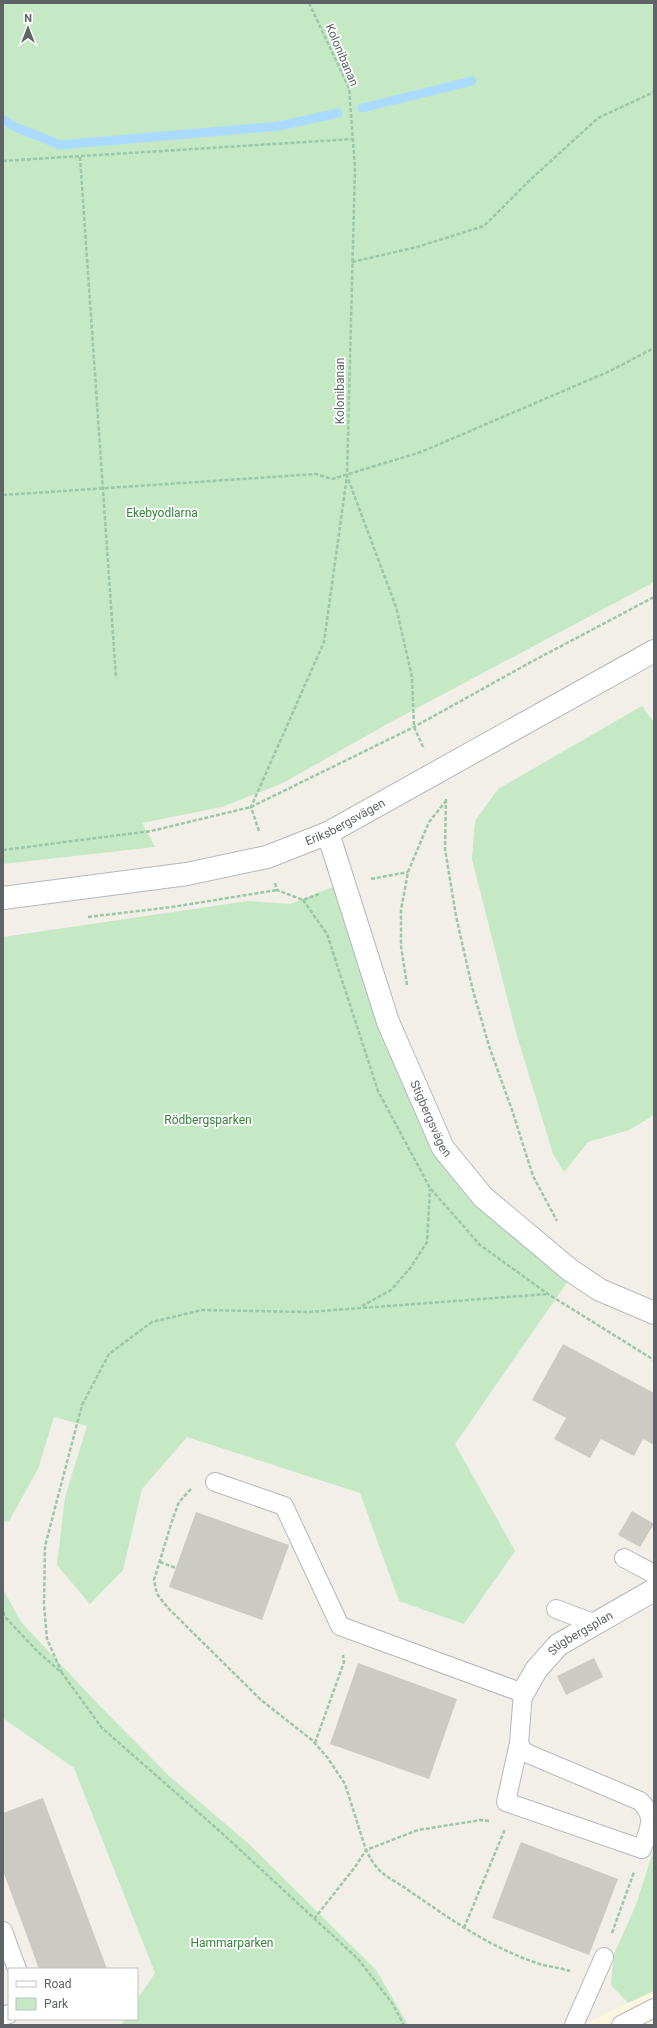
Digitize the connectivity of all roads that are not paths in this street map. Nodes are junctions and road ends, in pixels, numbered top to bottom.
1 (654, 651) edge
2 (328, 833) junction
3 (3, 898) edge
4 (654, 1313) edge
5 (215, 1482) road end
6 (624, 1558) dead end
7 (654, 1574) edge
8 (654, 1590) edge
9 (556, 1609) dead end
10 (596, 1624) junction
11 (524, 1693) junction
12 (519, 1743) junction
13 (3, 1931) edge
14 (604, 1957) road end
15 (17, 1968) edge
16 (654, 2008) edge
17 (574, 2025) edge
18 (621, 2025) edge

1 - 2 street, Eriksbergsvägen
2 - 3 street, Eriksbergsvägen
2 - 4 street, Stigbergsvägen
5 - 11 lane
6 - 7 lane
8 - 10 street, Stigbergsplan
9 - 10 lane
10 - 11 street, Stigbergsplan
11 - 12 lane
12 - 12 lane
13 - 15 lane
14 - 17 lane
16 - 18 lane

